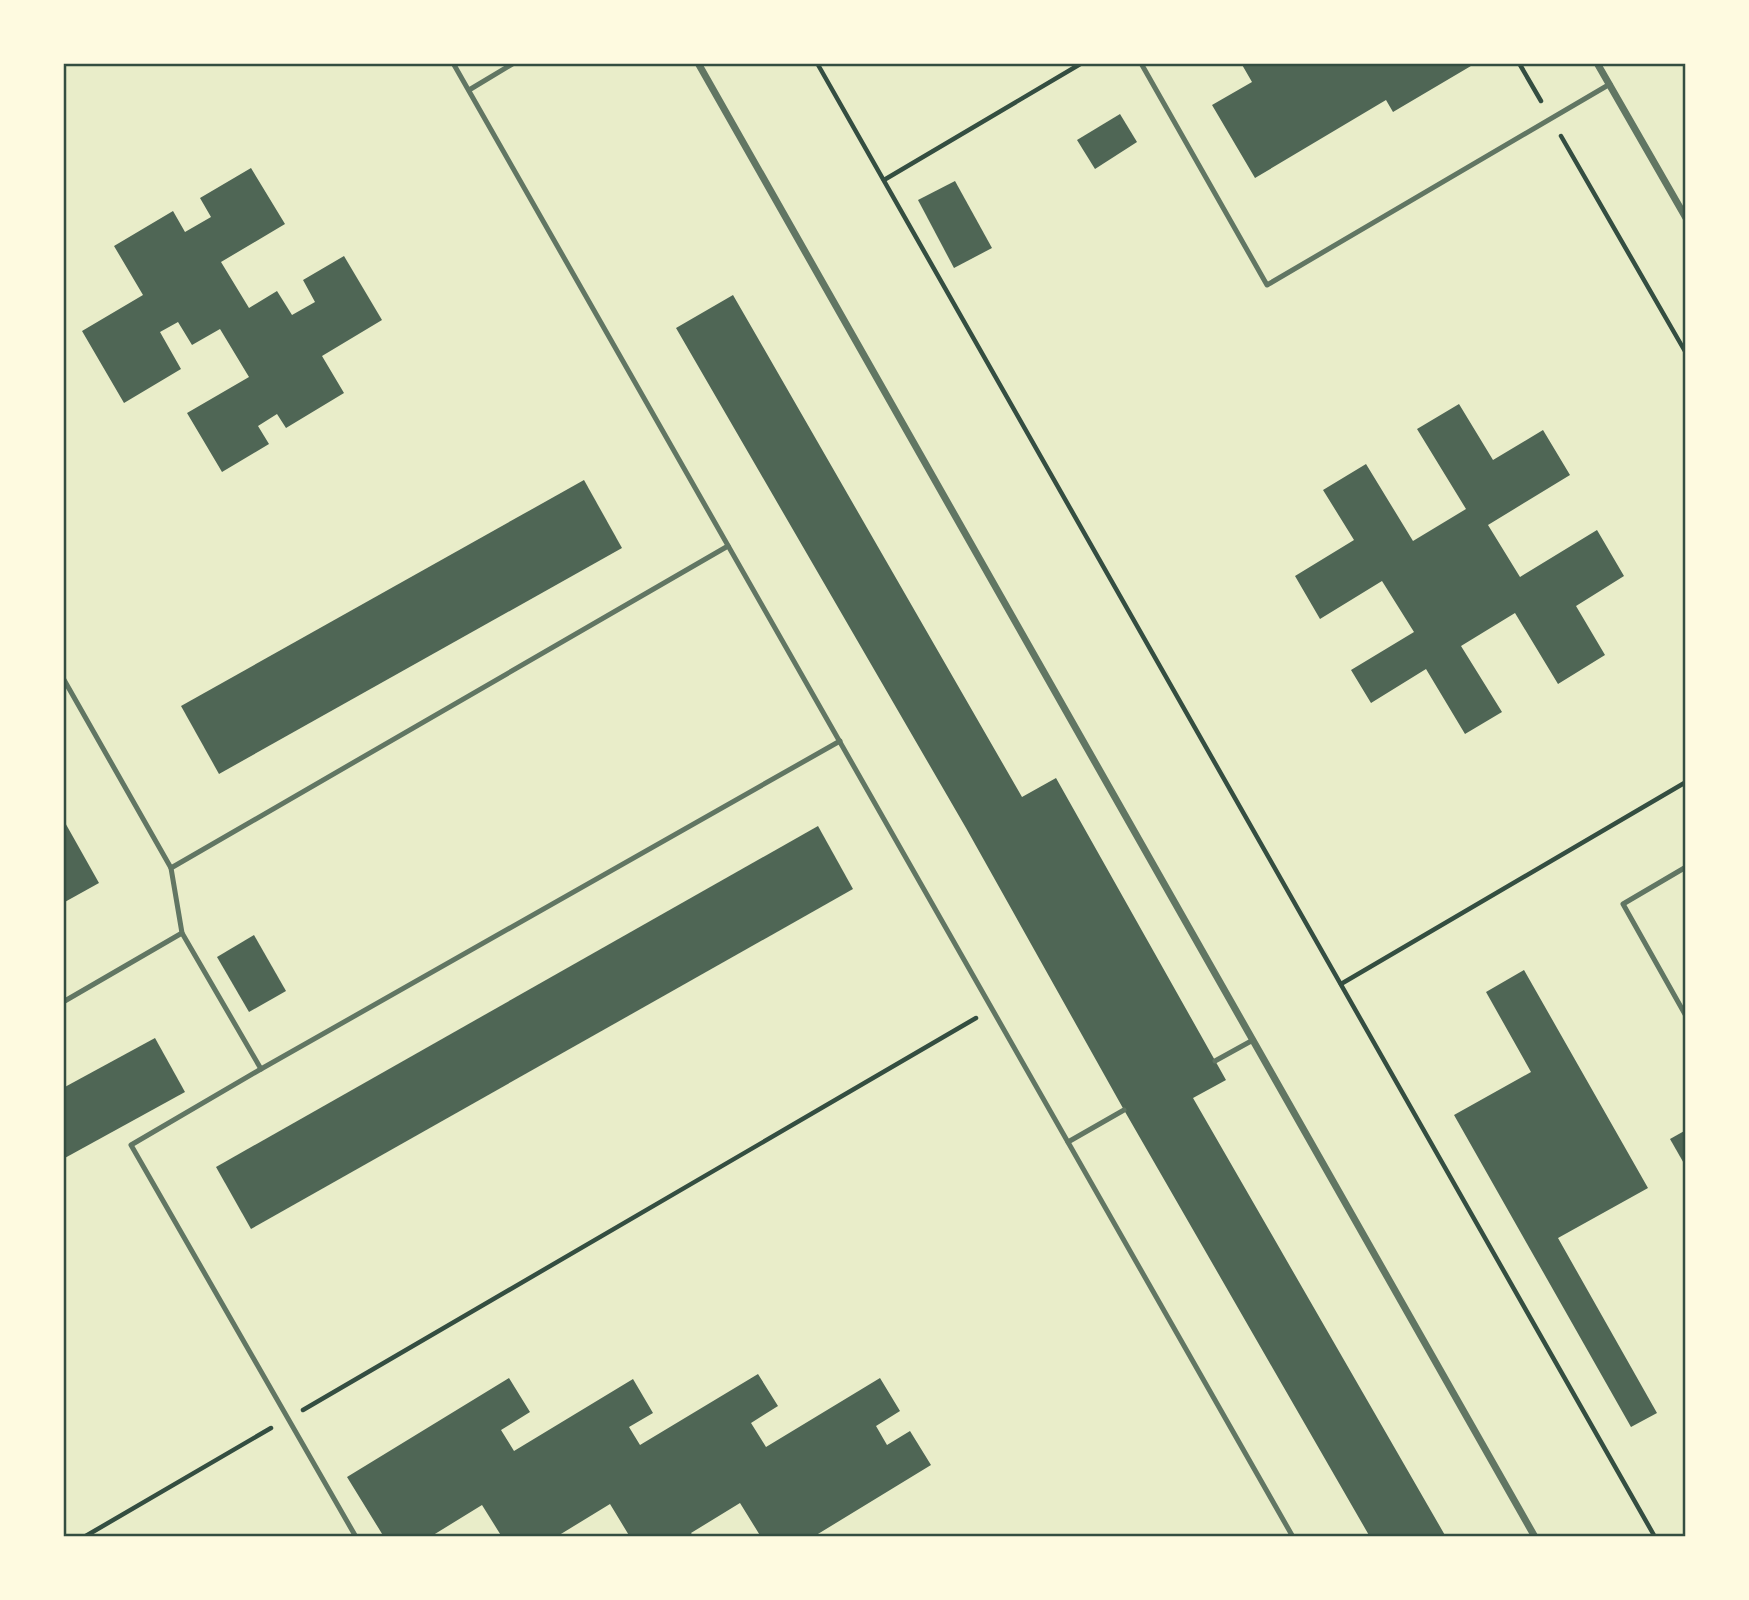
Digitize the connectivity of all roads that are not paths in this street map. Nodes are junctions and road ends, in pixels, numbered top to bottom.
1 (453, 63) edge
2 (514, 63) edge
3 (698, 63) edge
4 (1146, 63) edge
5 (1597, 63) edge
6 (1609, 84) junction
7 (469, 90) junction
8 (1686, 218) edge
9 (728, 545) junction
10 (63, 678) edge
11 (840, 741) junction
12 (1686, 867) edge
13 (171, 868) junction
14 (182, 933) junction
15 (63, 1002) edge
16 (1686, 1016) edge
17 (1253, 1040) junction
18 (1215, 1060) dead end
19 (261, 1069) junction
20 (1124, 1110) dead end
21 (1068, 1142) junction
22 (356, 1537) edge
23 (1293, 1537) edge
24 (1535, 1537) edge

1 - 7 lane
2 - 7 lane
3 - 17 street
4 - 6 lane
5 - 6 street
6 - 8 street
7 - 9 lane
9 - 11 lane
9 - 13 lane
10 - 13 lane
11 - 19 lane
11 - 21 lane
12 - 16 lane
13 - 14 lane
14 - 15 lane
14 - 19 lane
17 - 18 lane
17 - 24 street
19 - 22 lane
20 - 21 lane
21 - 23 lane

